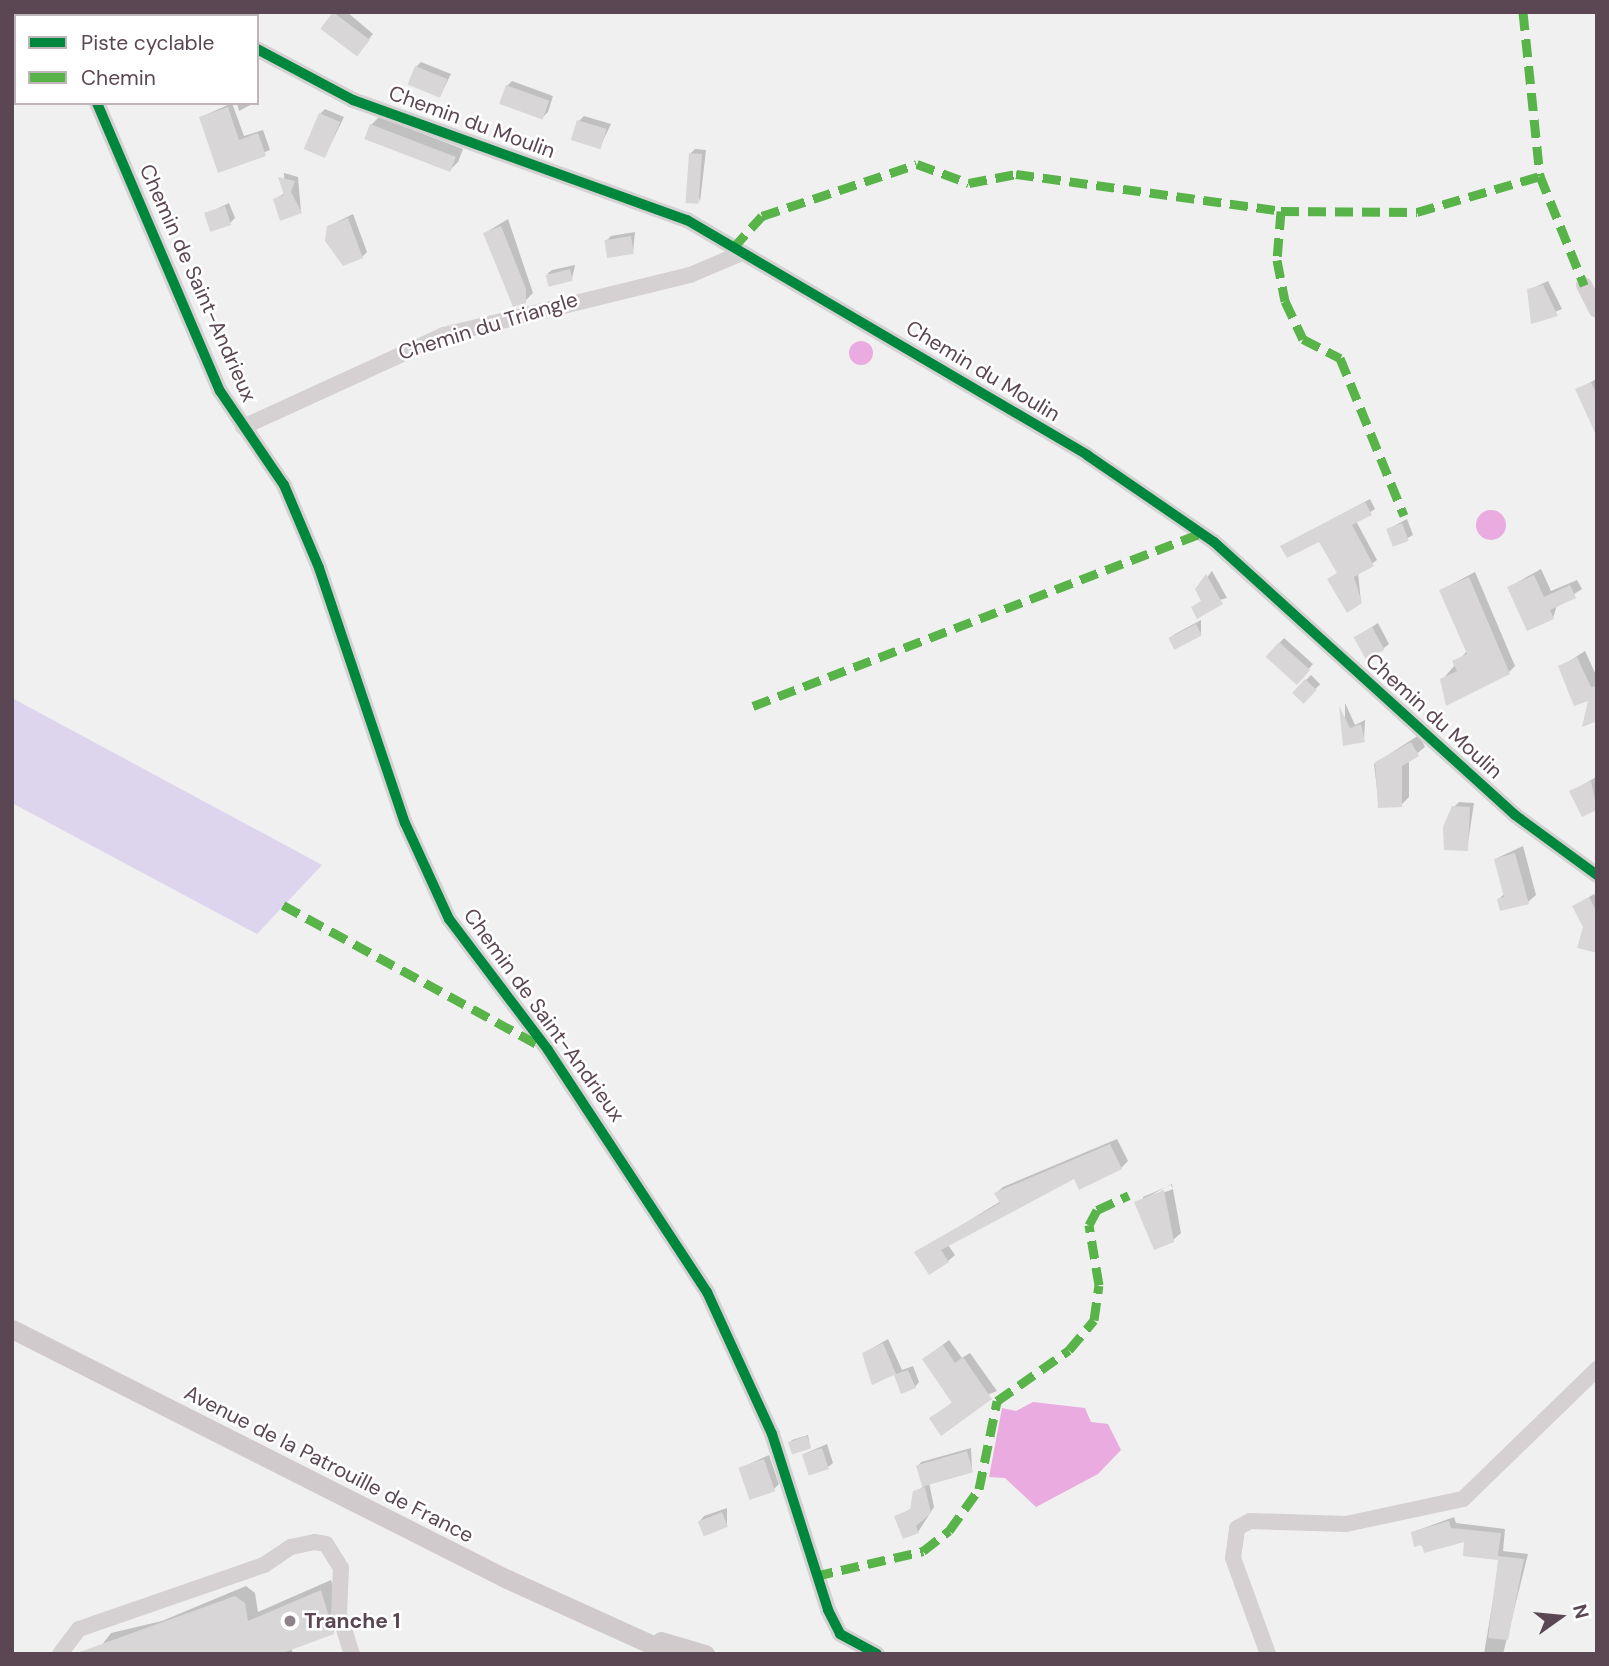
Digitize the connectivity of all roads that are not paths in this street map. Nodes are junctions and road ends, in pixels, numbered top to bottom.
1 (259, 50) edge
2 (98, 105) edge
3 (742, 253) junction
4 (1584, 285) dead end
5 (1597, 310) edge
6 (243, 427) junction
7 (1597, 875) edge
8 (12, 1329) edge
9 (1597, 1369) edge
10 (629, 1632) junction
11 (60, 1654) edge
12 (352, 1654) edge
13 (672, 1654) edge
14 (705, 1654) edge
15 (877, 1654) edge
16 (1268, 1654) edge

1 - 3 street, Chemin du Moulin
2 - 6 street, Chemin de Saint-Andrieux
3 - 6 street, Chemin du Triangle
3 - 7 street, Chemin du Moulin
4 - 5 street
6 - 15 street, Chemin de Saint-Andrieux
8 - 10 main road, Avenue de la Patrouille de France
9 - 16 street
10 - 13 main road, Avenue de la Patrouille de France
10 - 14 main road, Avenue de la Patrouille de France
11 - 12 street

